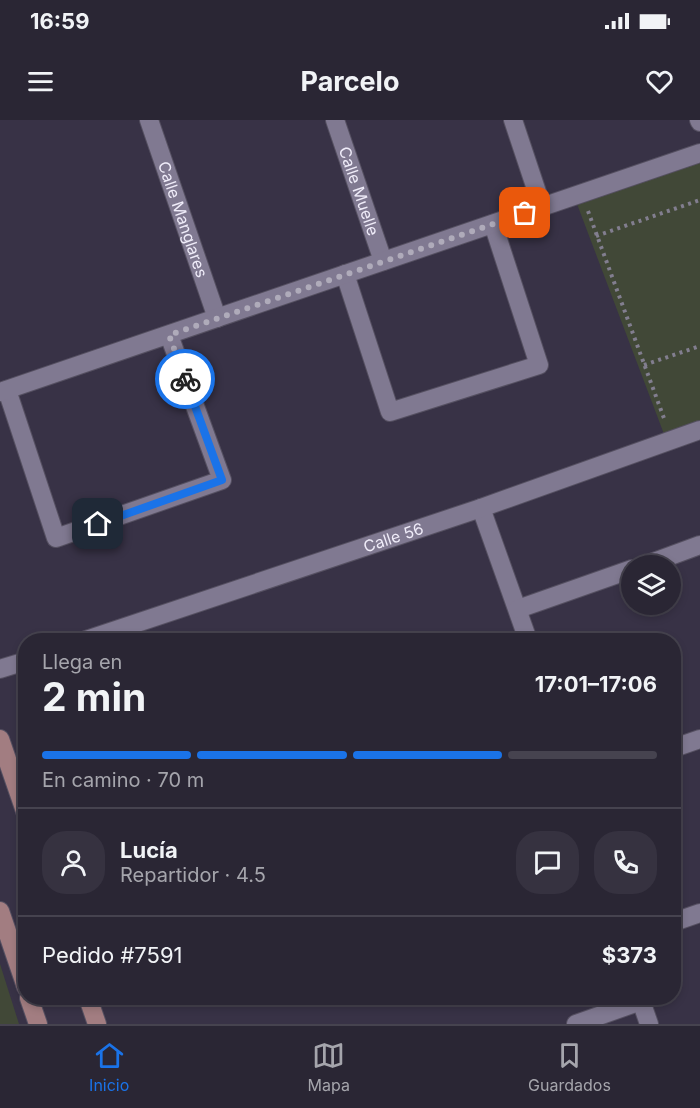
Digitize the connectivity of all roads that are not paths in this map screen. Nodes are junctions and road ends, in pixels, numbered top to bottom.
1 (149, 120) edge
2 (335, 120) edge
3 (513, 120) edge
4 (700, 153) edge
5 (542, 207) junction
6 (493, 224) junction
7 (383, 261) junction
8 (345, 274) junction
9 (217, 318) junction
10 (169, 335) junction
11 (4, 391) edge
12 (700, 430) edge
13 (481, 508) junction
14 (700, 545) edge
15 (673, 555) edge
16 (621, 573) edge
17 (518, 609) junction
18 (107, 633) edge
19 (526, 633) edge
20 (18, 663) edge
21 (0, 669) edge
22 (0, 739) edge
23 (700, 739) edge
24 (681, 746) edge
25 (18, 791) edge
26 (0, 911) edge
27 (700, 913) edge
28 (681, 920) edge
29 (18, 964) edge
30 (31, 1005) edge
31 (90, 1005) edge
32 (625, 1005) edge
33 (643, 1005) edge
34 (38, 1024) edge
35 (97, 1024) edge
36 (576, 1024) edge
37 (649, 1024) edge

1 - 9 street, Calle Manglares
2 - 7 street, Calle Muelle
3 - 5 street
4 - 5 street
5 - 6 street
6 - 7 street
6 - 8 street
7 - 8 street
8 - 9 street
9 - 10 street
10 - 11 street
10 - 11 street
12 - 13 street, Calle 56
13 - 17 street
13 - 18 street, Calle 56
14 - 15 street
16 - 17 street
17 - 19 street
20 - 21 street
22 - 25 main road
23 - 24 street
26 - 29 main road
27 - 28 street
30 - 34 main road
31 - 35 main road
32 - 36 street
33 - 37 street

